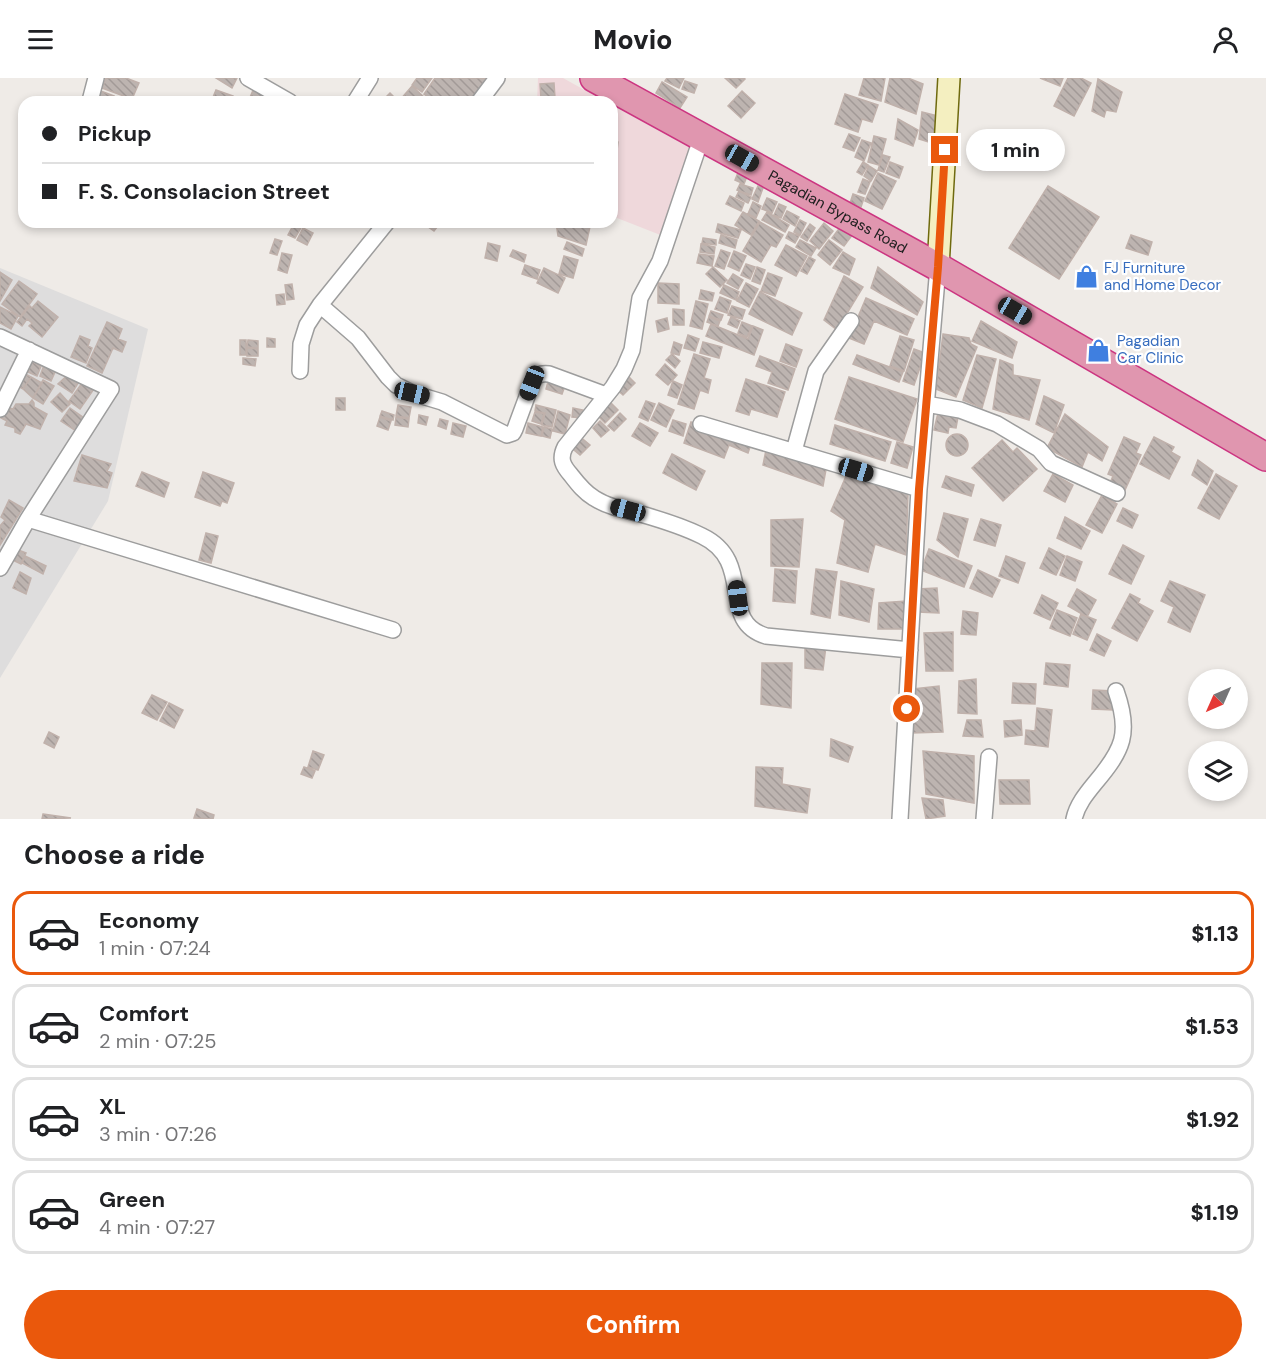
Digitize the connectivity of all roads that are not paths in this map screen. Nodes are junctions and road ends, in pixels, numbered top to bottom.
1 (96, 78) edge
2 (248, 78) edge
3 (370, 78) edge
4 (497, 78) edge
5 (594, 78) edge
6 (949, 78) edge
7 (91, 96) edge
8 (280, 96) edge
9 (359, 96) edge
10 (484, 96) edge
11 (702, 136) junction
12 (382, 228) edge
13 (938, 267) junction
14 (320, 305) junction
15 (851, 321) dead end
16 (0, 337) edge
17 (29, 350) junction
18 (300, 371) dead end
19 (606, 396) junction
20 (926, 404) junction
21 (0, 410) edge
22 (701, 424) dead end
23 (794, 451) junction
24 (1266, 457) edge
25 (919, 489) junction
26 (1117, 493) dead end
27 (28, 519) junction
28 (0, 568) edge
29 (393, 630) dead end
30 (910, 650) junction
31 (1116, 691) dead end
32 (989, 757) dead end
33 (900, 819) edge
34 (984, 819) edge
35 (1074, 819) edge

1 - 7 street
2 - 8 street
3 - 9 street
4 - 10 street
5 - 11 highway, Pagadian Bypass Road
6 - 13 street
11 - 13 highway, Pagadian Bypass Road
11 - 19 street
12 - 14 street
13 - 20 street
13 - 24 highway, Pagadian Bypass Road
14 - 18 street
14 - 19 street
15 - 23 street
16 - 17 street
17 - 21 street
17 - 27 street
19 - 30 street
20 - 25 street
20 - 26 street
22 - 23 street
23 - 25 street
25 - 30 street
27 - 28 street
27 - 29 street
30 - 33 street
31 - 35 street
32 - 34 street

